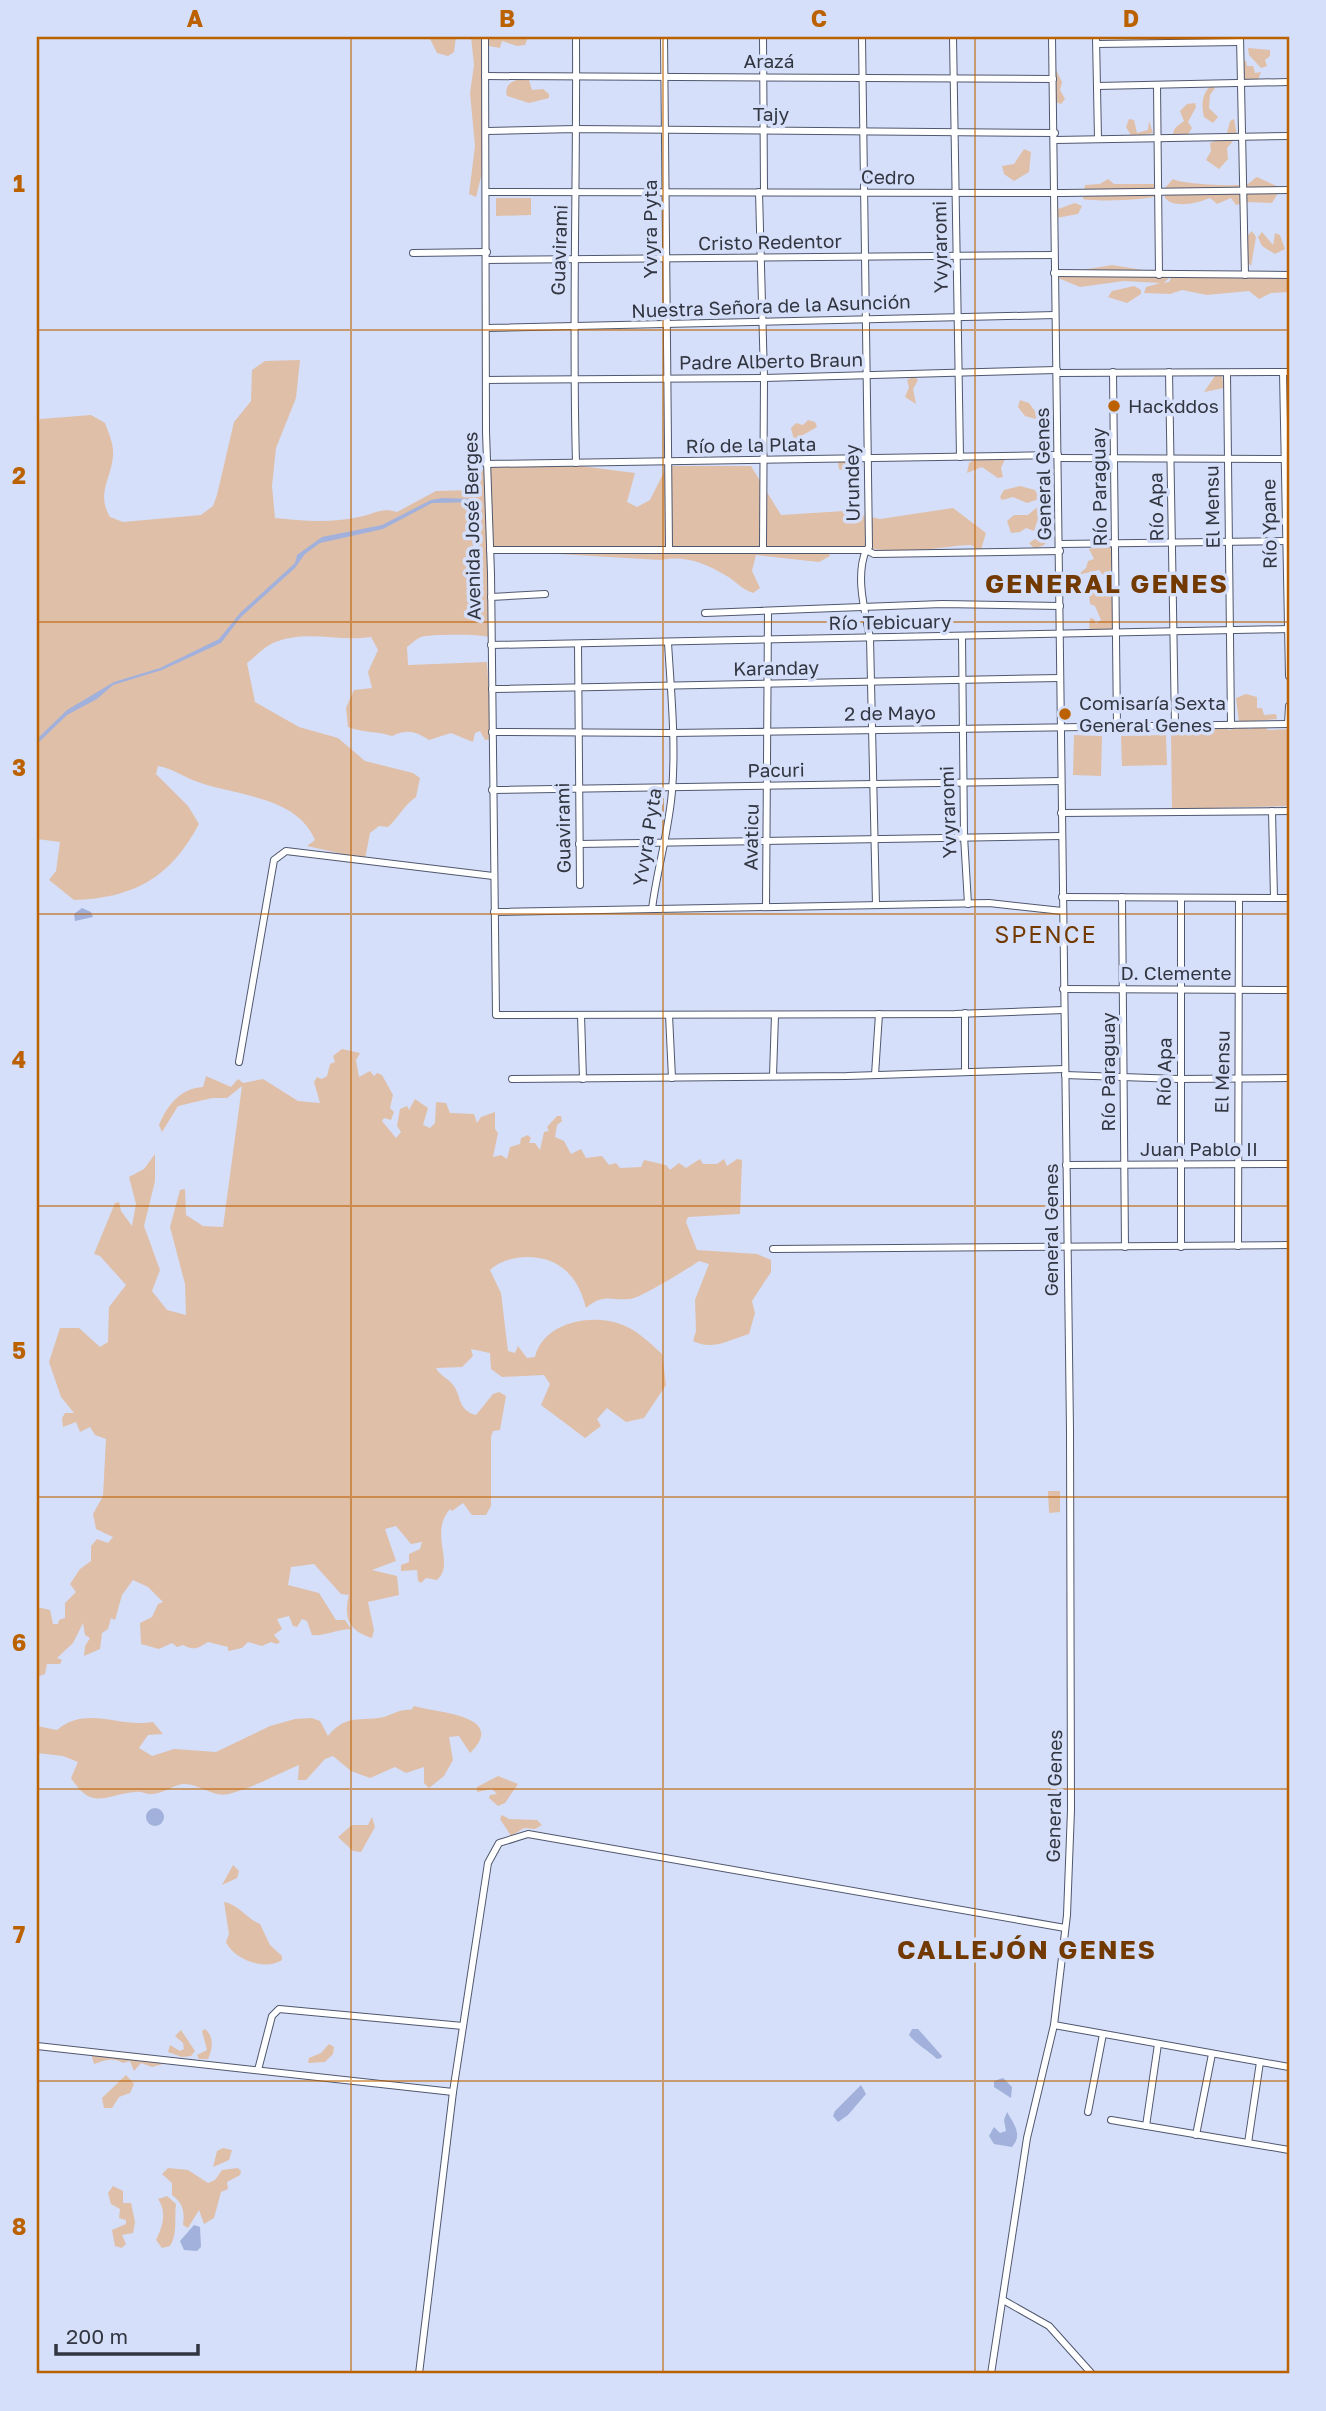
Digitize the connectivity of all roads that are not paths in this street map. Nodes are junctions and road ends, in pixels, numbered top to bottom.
1 (485, 37) edge
2 (576, 37) edge
3 (664, 37) edge
4 (763, 37) edge
5 (862, 37) edge
6 (953, 37) edge
7 (1052, 37) edge
8 (1097, 40) edge
9 (1240, 40) edge
10 (576, 75) junction
11 (485, 76) junction
12 (664, 76) junction
13 (764, 76) junction
14 (862, 76) junction
15 (954, 78) junction
16 (1053, 79) junction
17 (1240, 82) junction
18 (1289, 82) edge
19 (1157, 85) junction
20 (1097, 86) junction
21 (576, 129) junction
22 (666, 130) junction
23 (764, 130) junction
24 (862, 130) junction
25 (487, 131) junction
26 (954, 132) junction
27 (1055, 136) junction
28 (1241, 136) junction
29 (1289, 136) edge
30 (1098, 139) junction
31 (1157, 139) junction
32 (577, 190) junction
33 (1289, 190) edge
34 (486, 191) junction
35 (666, 191) junction
36 (1054, 191) junction
37 (762, 192) junction
38 (863, 192) junction
39 (1159, 192) junction
40 (1241, 192) junction
41 (955, 193) junction
42 (413, 253) dead end
43 (1054, 255) junction
44 (487, 256) junction
45 (863, 256) junction
46 (955, 256) junction
47 (761, 258) junction
48 (665, 260) junction
49 (576, 261) junction
50 (1054, 274) junction
51 (1159, 275) junction
52 (1245, 275) junction
53 (1289, 275) edge
54 (1055, 315) junction
55 (956, 317) junction
56 (864, 318) junction
57 (762, 321) junction
58 (666, 324) junction
59 (573, 326) junction
60 (487, 328) junction
61 (1057, 371) junction
62 (1113, 372) junction
63 (1169, 372) junction
64 (1286, 372) edge
65 (958, 373) junction
66 (1227, 373) junction
67 (866, 375) junction
68 (764, 378) junction
69 (485, 380) junction
70 (574, 380) junction
71 (669, 380) junction
72 (1059, 456) junction
73 (960, 457) junction
74 (867, 458) junction
75 (1115, 458) junction
76 (1171, 458) junction
77 (1227, 458) junction
78 (1286, 459) edge
79 (671, 461) junction
80 (764, 461) junction
81 (576, 463) junction
82 (486, 464) junction
83 (1228, 541) junction
84 (1287, 541) edge
85 (1173, 542) junction
86 (1116, 544) junction
87 (669, 548) junction
88 (763, 548) junction
89 (1060, 548) junction
90 (490, 550) junction
91 (866, 550) junction
92 (545, 594) dead end
93 (491, 597) junction
94 (1060, 606) junction
95 (864, 609) junction
96 (768, 612) junction
97 (705, 614) dead end
98 (1288, 629) edge
99 (1173, 630) junction
100 (1230, 630) junction
101 (1117, 632) junction
102 (1060, 633) junction
103 (962, 636) junction
104 (870, 638) junction
105 (767, 641) junction
106 (668, 643) junction
107 (491, 645) junction
108 (578, 645) junction
109 (1289, 676) edge
110 (1060, 678) junction
111 (962, 680) junction
112 (871, 682) junction
113 (767, 684) junction
114 (670, 686) junction
115 (578, 688) junction
116 (492, 689) junction
117 (1289, 706) edge
118 (1289, 724) edge
119 (1231, 725) junction
120 (1061, 726) junction
121 (1175, 726) junction
122 (1117, 727) junction
123 (963, 728) junction
124 (872, 729) junction
125 (492, 732) junction
126 (767, 732) junction
127 (578, 733) junction
128 (671, 733) junction
129 (1061, 781) junction
130 (963, 782) junction
131 (872, 783) junction
132 (768, 785) junction
133 (672, 788) junction
134 (578, 789) junction
135 (492, 790) junction
136 (1272, 811) junction
137 (1289, 811) edge
138 (1062, 813) junction
139 (964, 836) junction
140 (1062, 836) junction
141 (873, 838) junction
142 (767, 840) junction
143 (666, 843) junction
144 (579, 844) junction
145 (493, 876) junction
146 (580, 885) dead end
147 (1062, 897) junction
148 (1122, 897) junction
149 (1181, 898) junction
150 (1239, 898) junction
151 (1274, 898) junction
152 (1289, 898) edge
153 (968, 904) junction
154 (876, 905) junction
155 (766, 907) junction
156 (652, 909) junction
157 (1062, 911) junction
158 (494, 912) junction
159 (1063, 989) junction
160 (1124, 989) junction
161 (1181, 989) junction
162 (1239, 989) junction
163 (1289, 990) edge
164 (1063, 1010) junction
165 (965, 1013) junction
166 (878, 1014) junction
167 (581, 1015) junction
168 (669, 1015) junction
169 (775, 1015) junction
170 (239, 1062) dead end
171 (965, 1071) junction
172 (1065, 1072) junction
173 (876, 1075) junction
174 (773, 1076) junction
175 (672, 1077) junction
176 (1124, 1077) junction
177 (1289, 1078) edge
178 (512, 1079) dead end
179 (583, 1079) junction
180 (1179, 1079) junction
181 (1237, 1079) junction
182 (1237, 1164) junction
183 (1289, 1164) edge
184 (1066, 1165) junction
185 (1124, 1165) junction
186 (1179, 1165) junction
187 (1289, 1245) edge
188 (1238, 1246) junction
189 (1066, 1247) junction
190 (1125, 1247) junction
191 (1181, 1247) junction
192 (773, 1249) dead end
193 (1065, 1928) junction
194 (1054, 2025) junction
195 (463, 2026) junction
196 (1103, 2034) junction
197 (1158, 2044) junction
198 (37, 2046) edge
199 (1212, 2054) junction
200 (1261, 2062) junction
201 (1289, 2067) edge
202 (258, 2070) junction
203 (453, 2092) junction
204 (1087, 2112) dead end
205 (1111, 2120) dead end
206 (1146, 2126) junction
207 (1196, 2134) junction
208 (1248, 2143) junction
209 (1289, 2150) edge
210 (1003, 2300) junction
211 (1085, 2371) edge
212 (419, 2374) edge
213 (991, 2374) edge
214 (1092, 2374) edge

1 - 11 street, Avenida José Berges
2 - 10 street, Guavirami
3 - 12 street, Yvyra Pyta
4 - 13 street
5 - 14 street, Urundey
6 - 15 street, Yvyraromi
7 - 16 street, General Genes
8 - 9 street
8 - 20 street
9 - 17 street
10 - 11 street, Arazá
10 - 12 street, Arazá
10 - 21 street, Guavirami
11 - 25 street, Avenida José Berges
12 - 13 street, Arazá
12 - 22 street, Yvyra Pyta
13 - 14 street, Arazá
13 - 23 street
14 - 15 street, Arazá
14 - 24 street, Urundey
15 - 16 street, Arazá
15 - 26 street, Yvyraromi
16 - 27 street, General Genes
17 - 18 street
17 - 19 street
17 - 28 street
19 - 20 street
19 - 31 street
20 - 30 street
21 - 22 street, Tajy
21 - 25 street, Tajy
21 - 32 street, Guavirami
22 - 23 street, Tajy
22 - 35 street, Yvyra Pyta
23 - 24 street, Tajy
23 - 37 street
24 - 26 street, Tajy
24 - 38 street, Urundey
25 - 34 street, Avenida José Berges
26 - 27 street, Tajy
26 - 41 street, Yvyraromi
27 - 30 street, Tajy
27 - 36 street, General Genes
28 - 29 street, Tajy
28 - 31 street, Tajy
28 - 40 street
30 - 31 street, Tajy
31 - 39 street
32 - 34 street, Cedro
32 - 35 street, Cedro
32 - 49 street, Guavirami
33 - 40 street, Cedro
34 - 44 street, Avenida José Berges
35 - 37 street, Cedro
35 - 48 street, Yvyra Pyta
36 - 39 street, Cedro
36 - 41 street, Cedro
36 - 43 street, General Genes
37 - 38 street, Cedro
37 - 47 street
38 - 41 street, Cedro
38 - 45 street, Urundey
39 - 40 street, Cedro
39 - 51 street
40 - 52 street
41 - 46 street, Yvyraromi
42 - 44 street, Cristo Redentor
43 - 46 street, Cristo Redentor
43 - 50 street, General Genes
44 - 49 street, Cristo Redentor
44 - 60 street, Avenida José Berges
45 - 46 street, Cristo Redentor
45 - 47 street, Cristo Redentor
45 - 56 street, Urundey
46 - 55 street, Yvyraromi
47 - 48 street, Cristo Redentor
47 - 57 street
48 - 49 street, Cristo Redentor
48 - 58 street, Yvyra Pyta
49 - 59 street, Guavirami
50 - 51 street
50 - 54 street, General Genes
51 - 52 street
52 - 53 street
54 - 55 street, Nuestra Señora de la Asunción
54 - 61 street, General Genes
55 - 56 street, Nuestra Señora de la Asunción
55 - 65 street, Yvyraromi
56 - 57 street, Nuestra Señora de la Asunción
56 - 67 street, Urundey
57 - 58 street, Nuestra Señora de la Asunción
57 - 68 street
58 - 59 street, Nuestra Señora de la Asunción
58 - 71 street, Yvyra Pyta
59 - 60 street, Nuestra Señora de la Asunción
59 - 70 street, Guavirami
60 - 69 street, Avenida José Berges
61 - 62 street, Padre Alberto Braun
61 - 65 street, Padre Alberto Braun
61 - 72 street, General Genes
62 - 63 street, Padre Alberto Braun
62 - 75 street, Río Paraguay
63 - 66 street, Padre Alberto Braun
63 - 76 street, Río Apa
64 - 66 street, Padre Alberto Braun
64 - 78 street, Río Ypane
65 - 67 street, Padre Alberto Braun
65 - 73 street, Yvyraromi
66 - 77 street, El Mensu
67 - 68 street, Padre Alberto Braun
67 - 74 street, Urundey
68 - 71 street, Padre Alberto Braun
68 - 80 street
69 - 70 street, Padre Alberto Braun
69 - 82 street, Avenida José Berges
70 - 71 street, Padre Alberto Braun
70 - 81 street, Guavirami
71 - 79 street, Yvyra Pyta
72 - 73 street, Río de la Plata
72 - 75 street, Río de la Plata
72 - 89 street, General Genes
73 - 74 street, Río de la Plata
74 - 80 street, Río de la Plata
74 - 91 street, Urundey
75 - 76 street, Río de la Plata
75 - 86 street, Río Paraguay
76 - 77 street, Río de la Plata
76 - 85 street, Río Apa
77 - 78 street, Río de la Plata
77 - 83 street, El Mensu
78 - 84 street, Río Ypane
79 - 80 street, Río de la Plata
79 - 81 street, Río de la Plata
79 - 87 street, Yvyra Pyta
80 - 88 street
81 - 82 street, Río de la Plata
82 - 90 street, Avenida José Berges
83 - 84 street
83 - 85 street
83 - 100 street, El Mensu
84 - 98 street, Río Ypane
85 - 86 street
85 - 99 street, Río Apa
86 - 89 street
86 - 101 street, Río Paraguay
87 - 88 street, Urundey
87 - 90 street, Urundey
88 - 91 street, Urundey
89 - 91 street
89 - 94 street, General Genes
90 - 93 street, Avenida José Berges
91 - 95 street
92 - 93 street
93 - 107 street, Avenida José Berges
94 - 95 street
94 - 102 street, General Genes
95 - 96 street
95 - 104 street
96 - 97 street
96 - 105 street, Avaticu
98 - 100 street, Río Tebicuary
98 - 109 street, Río Ypane
99 - 100 street, Río Tebicuary
99 - 101 street, Río Tebicuary
99 - 121 street, Río Apa
100 - 119 street, El Mensu
101 - 102 street, Río Tebicuary
101 - 122 street, Río Paraguay
102 - 103 street, Río Tebicuary
102 - 110 street, General Genes
103 - 104 street, Río Tebicuary
103 - 111 street, Yvyraromi
104 - 105 street, Río Tebicuary
104 - 112 street
105 - 106 street, Río Tebicuary
105 - 113 street, Avaticu
106 - 108 street, Río Tebicuary
106 - 114 street, Yvyra Pyta
107 - 108 street, Río Tebicuary
107 - 116 street, Avenida José Berges
108 - 115 street, Guavirami
110 - 111 street, Karanday
110 - 120 street, General Genes
111 - 112 street, Karanday
111 - 123 street, Yvyraromi
112 - 113 street, Karanday
112 - 124 street
113 - 114 street, Karanday
113 - 126 street, Avaticu
114 - 115 street, Karanday
114 - 128 street, Yvyra Pyta
115 - 116 street, Karanday
115 - 127 street, Guavirami
116 - 125 street, Avenida José Berges
117 - 118 street
118 - 119 street, 2 de Mayo
119 - 121 street, 2 de Mayo
120 - 122 street, 2 de Mayo
120 - 123 street, 2 de Mayo
120 - 129 street, General Genes
121 - 122 street, 2 de Mayo
123 - 124 street, 2 de Mayo
123 - 130 street, Yvyraromi
124 - 126 street, 2 de Mayo
124 - 131 street
125 - 127 street, 2 de Mayo
125 - 135 street, Avenida José Berges
126 - 128 street, 2 de Mayo
126 - 132 street, Avaticu
127 - 128 street, 2 de Mayo
127 - 134 street, Guavirami
128 - 133 street, Yvyra Pyta
129 - 130 street, Pacuri
129 - 138 street, General Genes
130 - 131 street, Pacuri
130 - 139 street, Yvyraromi
131 - 132 street, Pacuri
131 - 141 street
132 - 133 street, Pacuri
132 - 142 street, Avaticu
133 - 134 street, Pacuri
133 - 143 street, Yvyra Pyta
134 - 135 street, Pacuri
134 - 144 street, Guavirami
135 - 145 street, Avenida José Berges
136 - 137 street
136 - 138 street
136 - 151 street
138 - 140 street, General Genes
139 - 140 street
139 - 141 street
139 - 153 street, Yvyraromi
140 - 147 street, General Genes
141 - 142 street
141 - 154 street
142 - 143 street
142 - 155 street, Avaticu
143 - 144 street
143 - 156 street, Yvyra Pyta
144 - 146 street, Guavirami
145 - 158 street, Avenida José Berges
145 - 170 street
147 - 148 street
147 - 157 street, General Genes
148 - 149 street
148 - 160 street, Río Paraguay
149 - 150 street
149 - 161 street, Río Apa
150 - 151 street
150 - 162 street, El Mensu
151 - 152 street
153 - 154 street
153 - 157 street
154 - 155 street
155 - 156 street
156 - 158 street
157 - 159 street, General Genes
158 - 167 street, Avenida José Berges
159 - 160 street, D. Clemente
159 - 164 street, General Genes
160 - 161 street, D. Clemente
160 - 176 street, Río Paraguay
161 - 162 street, D. Clemente
161 - 180 street, Río Apa
162 - 163 street, D. Clemente
162 - 181 street, El Mensu
164 - 165 street
164 - 172 street, General Genes
165 - 166 street
165 - 171 street
166 - 169 street
166 - 173 street
167 - 168 street
167 - 179 street
168 - 169 street
168 - 175 street
169 - 174 street
171 - 172 street
171 - 173 street
172 - 176 street
172 - 184 street, General Genes
173 - 174 street
174 - 175 street
175 - 179 street
176 - 180 street
176 - 185 street, Río Paraguay
177 - 181 street
178 - 179 street
180 - 181 street
180 - 186 street, Río Apa
181 - 182 street, El Mensu
182 - 183 street, Juan Pablo II
182 - 186 street, Juan Pablo II
182 - 188 street, El Mensu
184 - 185 street, Juan Pablo II
184 - 189 street, General Genes
185 - 186 street, Juan Pablo II
185 - 190 street, Río Paraguay
186 - 191 street, Río Apa
187 - 188 street
188 - 191 street
189 - 190 street
189 - 192 street
189 - 193 street, General Genes
190 - 191 street
193 - 194 street, General Genes
193 - 195 street
194 - 196 street
194 - 210 street, General Genes
195 - 202 street
195 - 203 street
196 - 197 street
196 - 204 street
197 - 199 street
197 - 206 street
198 - 202 street
199 - 200 street
199 - 207 street
200 - 201 street
200 - 208 street
202 - 203 street
203 - 212 street
205 - 206 street
206 - 207 street
207 - 208 street
208 - 209 street
210 - 211 street
210 - 213 street, General Genes
211 - 214 street

